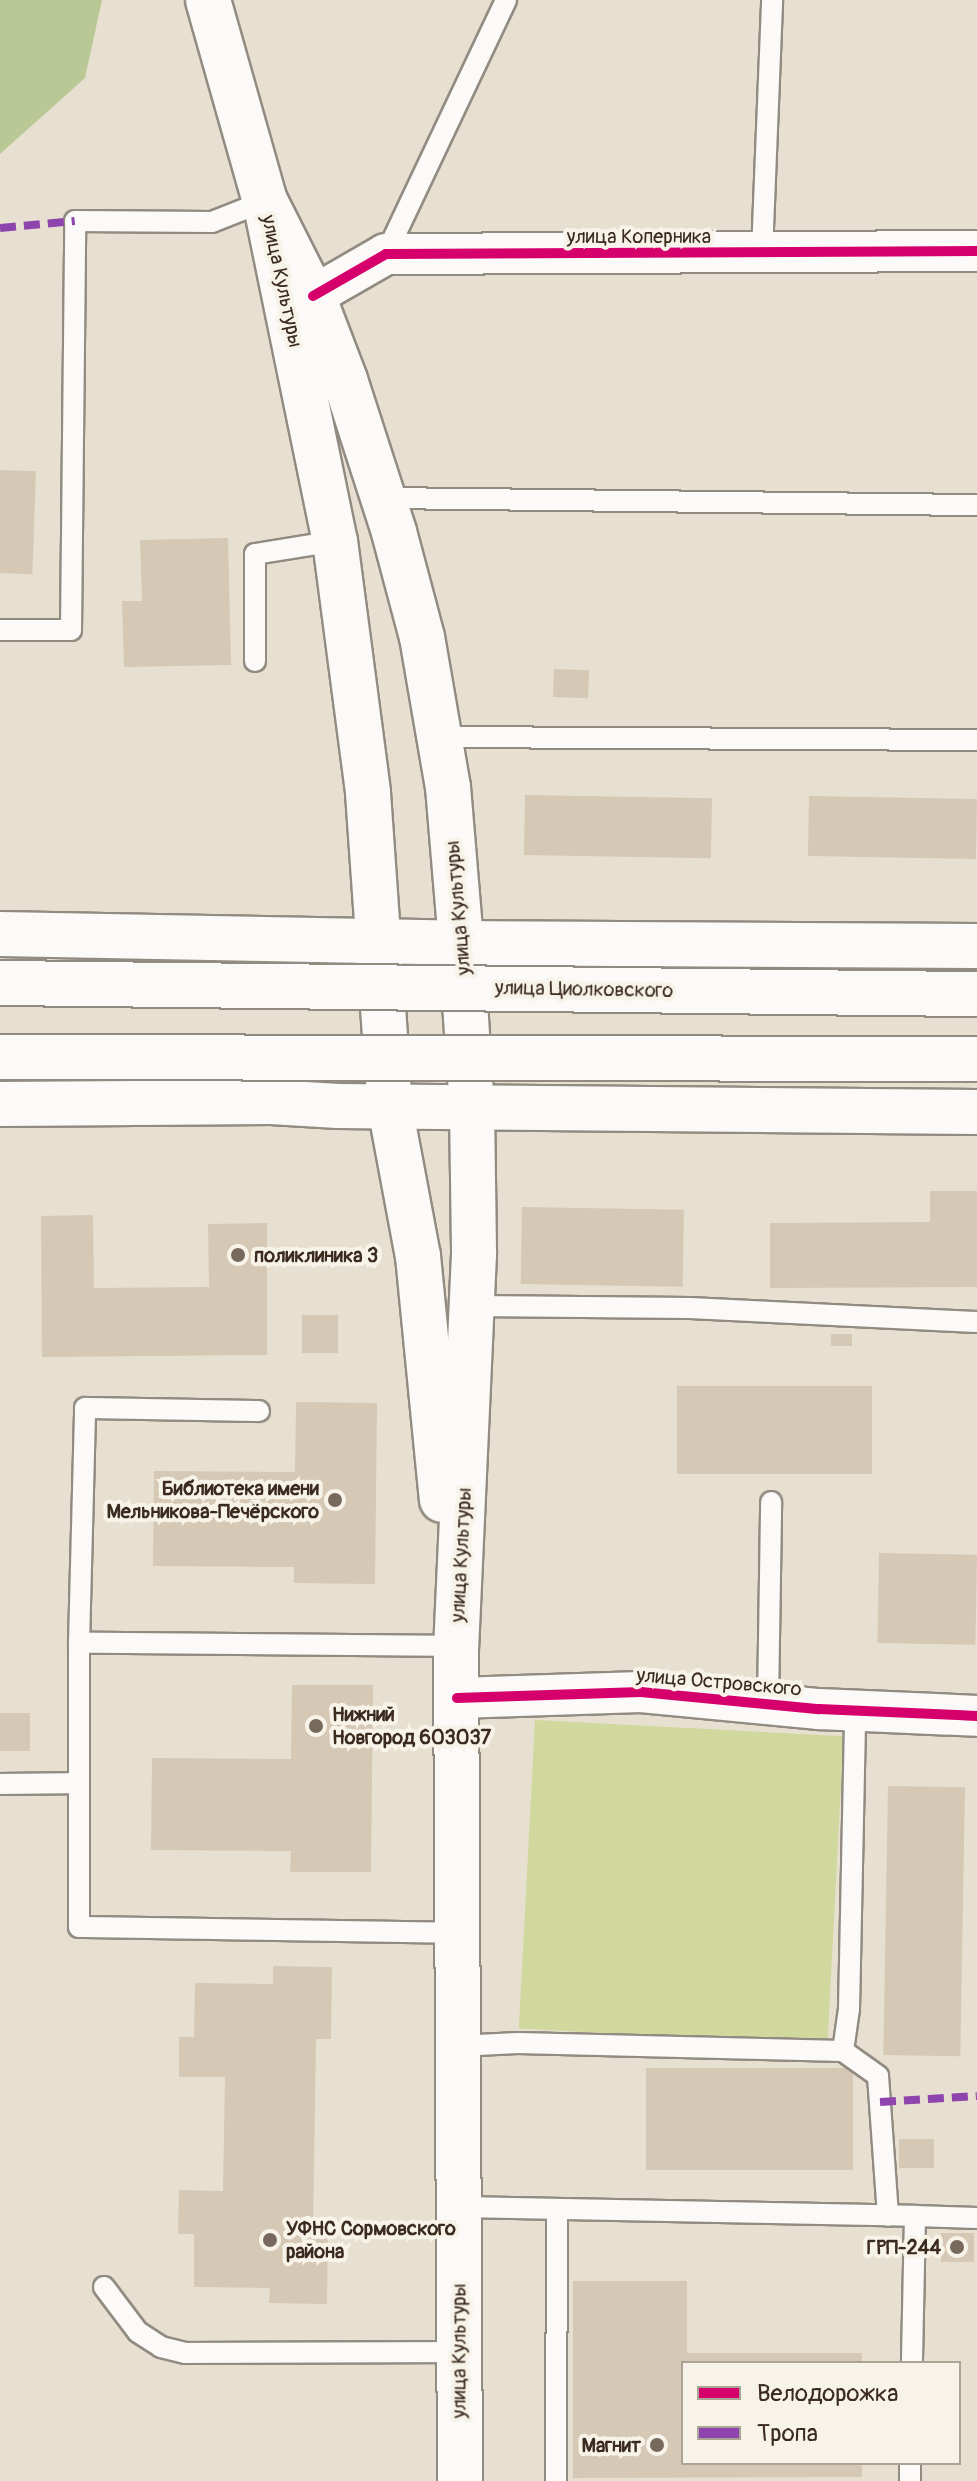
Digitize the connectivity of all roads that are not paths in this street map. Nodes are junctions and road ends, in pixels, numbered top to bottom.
1 (208, 0) edge
2 (506, 0) edge
3 (772, 0) edge
4 (265, 201) junction
5 (977, 251) edge
6 (762, 253) junction
7 (386, 254) junction
8 (313, 296) junction
9 (383, 498) junction
10 (977, 505) edge
11 (335, 541) junction
12 (0, 630) edge
13 (255, 661) dead end
14 (441, 737) junction
15 (977, 740) edge
16 (0, 934) edge
17 (380, 942) junction
18 (461, 943) junction
19 (977, 946) edge
20 (0, 983) edge
21 (977, 994) edge
22 (0, 1057) edge
23 (977, 1059) edge
24 (0, 1104) edge
25 (390, 1107) junction
26 (472, 1107) junction
27 (977, 1112) edge
28 (474, 1306) junction
29 (977, 1322) edge
30 (259, 1411) dead end
31 (771, 1502) dead end
32 (79, 1643) junction
33 (456, 1646) junction
34 (457, 1698) junction
35 (768, 1703) junction
36 (855, 1711) junction
37 (977, 1716) edge
38 (79, 1783) junction
39 (0, 1784) edge
40 (457, 1933) junction
41 (457, 2046) junction
42 (843, 2051) junction
43 (458, 2207) junction
44 (557, 2209) junction
45 (888, 2216) junction
46 (915, 2216) junction
47 (977, 2218) edge
48 (104, 2287) dead end
49 (459, 2352) junction
50 (912, 2361) edge
51 (460, 2481) edge
52 (556, 2481) edge

1 - 4 main road, улица Культуры
2 - 7 lane
3 - 6 lane
4 - 8 main road, улица Культуры
4 - 11 main road, улица Культуры
4 - 12 lane
5 - 6 street, улица Коперника
6 - 7 street, улица Коперника
7 - 8 street, улица Коперника
8 - 9 main road, улица Культуры
9 - 10 lane
9 - 14 main road, улица Культуры
11 - 13 lane
11 - 17 main road, улица Культуры
14 - 15 lane
14 - 18 main road, улица Культуры
16 - 17 main road
17 - 18 main road
17 - 25 main road, улица Культуры
18 - 19 main road
18 - 26 main road, улица Культуры
20 - 21 main road, улица Циолковского, bridge
22 - 23 main road, bridge
24 - 25 main road
25 - 26 main road
25 - 33 main road, улица Культуры
26 - 27 main road
26 - 28 main road, улица Культуры
28 - 29 lane
28 - 33 main road, улица Культуры
30 - 32 lane
31 - 35 lane
32 - 33 lane
32 - 38 lane
33 - 34 main road, улица Культуры
34 - 35 street, улица Островского
34 - 40 main road, улица Культуры
35 - 36 street, улица Островского
36 - 37 street, улица Островского
36 - 42 lane
38 - 39 lane
38 - 40 lane
40 - 41 main road, улица Культуры
41 - 42 lane
41 - 43 main road, улица Культуры
42 - 45 lane
43 - 44 lane
43 - 49 main road, улица Культуры
44 - 45 lane
44 - 52 lane
45 - 46 lane
46 - 47 lane
46 - 50 lane
48 - 49 lane
49 - 51 main road, улица Культуры

